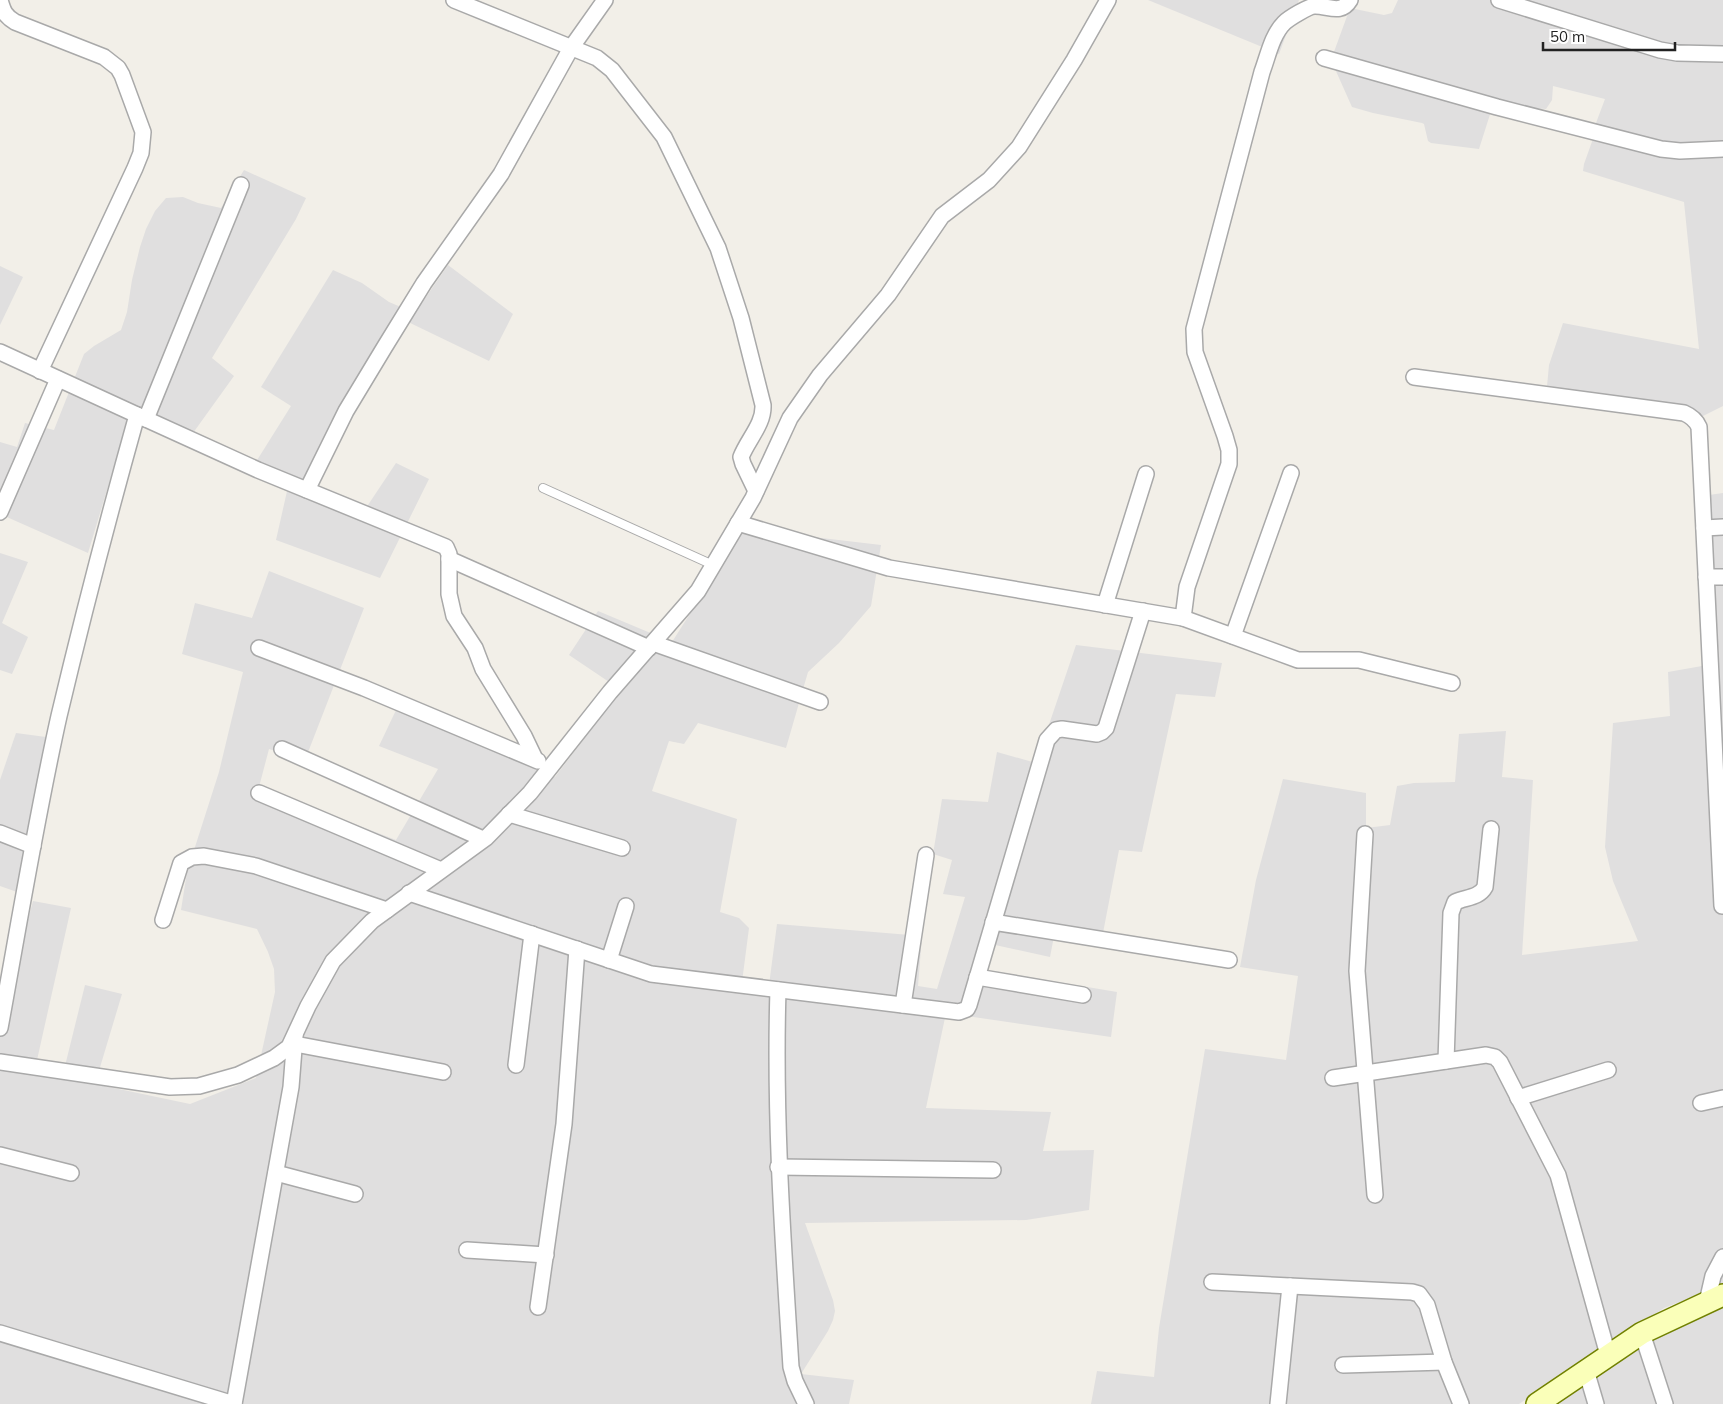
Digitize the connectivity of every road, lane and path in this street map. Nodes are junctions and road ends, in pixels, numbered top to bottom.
1 (0, 0) edge
2 (454, 0) edge
3 (605, 0) edge
4 (1108, 0) edge
5 (1350, 0) edge
6 (1498, 0) edge
7 (571, 48) junction
8 (1723, 54) edge
9 (1324, 58) dead end
10 (1723, 149) edge
11 (241, 185) dead end
12 (0, 352) edge
13 (40, 370) junction
14 (1414, 377) dead end
15 (58, 379) junction
16 (141, 417) junction
17 (1291, 473) dead end
18 (1146, 474) dead end
19 (543, 488) dead end
20 (307, 490) junction
21 (756, 491) junction
22 (0, 512) edge
23 (738, 524) junction
24 (1723, 527) edge
25 (1704, 528) junction
26 (449, 559) junction
27 (713, 565) junction
28 (1706, 577) junction
29 (1723, 577) edge
30 (1105, 605) junction
31 (1143, 611) junction
32 (1183, 618) junction
33 (1716, 634) edge
34 (1233, 636) junction
35 (651, 645) junction
36 (259, 648) dead end
37 (1452, 683) dead end
38 (820, 702) dead end
39 (282, 750) dead end
40 (535, 759) junction
41 (550, 768) junction
42 (1719, 769) edge
43 (259, 793) dead end
44 (509, 814) junction
45 (1491, 829) dead end
46 (0, 833) edge
47 (1365, 834) dead end
48 (483, 839) junction
49 (34, 846) junction
50 (622, 848) dead end
51 (926, 855) dead end
52 (441, 870) junction
53 (409, 894) junction
54 (626, 906) dead end
55 (1722, 906) dead end
56 (387, 910) junction
57 (163, 920) dead end
58 (993, 922) junction
59 (532, 934) junction
60 (7, 944) edge
61 (577, 949) junction
62 (609, 960) junction
63 (1229, 960) dead end
64 (977, 977) junction
65 (778, 990) junction
66 (1083, 995) dead end
67 (903, 1005) junction
68 (0, 1028) edge
69 (295, 1039) junction
70 (1446, 1061) junction
71 (0, 1062) edge
72 (516, 1065) dead end
73 (1608, 1070) dead end
74 (443, 1072) dead end
75 (1364, 1072) junction
76 (1333, 1078) dead end
77 (1518, 1098) junction
78 (1723, 1098) edge
79 (1701, 1103) dead end
80 (0, 1155) edge
81 (778, 1167) junction
82 (993, 1170) dead end
83 (71, 1173) dead end
84 (276, 1173) junction
85 (355, 1194) dead end
86 (1374, 1196) dead end
87 (467, 1250) dead end
88 (546, 1255) junction
89 (1723, 1257) edge
90 (1212, 1282) dead end
91 (1290, 1286) junction
92 (1715, 1299) edge
93 (538, 1308) dead end
94 (0, 1333) edge
95 (1642, 1333) junction
96 (1608, 1355) junction
97 (1444, 1362) junction
98 (1342, 1365) dead end
99 (1586, 1370) junction
100 (234, 1404) edge
101 (806, 1404) edge
102 (1278, 1404) edge
103 (1461, 1404) edge
104 (1537, 1404) edge
105 (1596, 1404) edge
106 (1664, 1404) edge

1 - 13 street
2 - 7 street
3 - 7 street
4 - 21 street
5 - 32 street
6 - 8 street
7 - 20 street
7 - 21 street
9 - 10 street
11 - 16 street
12 - 13 street
13 - 15 street
14 - 25 street
15 - 16 street
15 - 22 street
16 - 20 street
16 - 49 street
17 - 34 street
18 - 30 street
19 - 27 lane
20 - 26 street
21 - 23 street
23 - 27 street
23 - 30 street
24 - 25 street
25 - 28 street
26 - 35 street
26 - 40 street
27 - 35 street
28 - 29 street
28 - 33 street
30 - 31 street
31 - 32 street
31 - 58 street
32 - 34 street
33 - 42 street
34 - 37 street
35 - 38 street
35 - 41 street
36 - 40 street
39 - 48 street
40 - 41 street
41 - 44 street
42 - 55 street
43 - 52 street
44 - 48 street
44 - 50 street
45 - 70 street
46 - 49 street
47 - 75 street
48 - 52 street
49 - 60 street
51 - 67 street
52 - 53 street
53 - 56 street
53 - 59 street
54 - 62 street
56 - 57 street
56 - 69 street
58 - 63 street
58 - 64 street
59 - 61 street
59 - 72 street
60 - 68 street
61 - 62 street
61 - 88 street
62 - 65 street
64 - 66 street
64 - 67 street
65 - 67 street
65 - 81 street
69 - 71 street
69 - 74 street
69 - 84 street
70 - 75 street
70 - 77 street
73 - 77 street
75 - 76 street
75 - 86 street
77 - 96 street
78 - 79 street
80 - 83 street
81 - 82 street
81 - 101 street
84 - 85 street
84 - 100 street
87 - 88 street
88 - 93 street
89 - 92 street
90 - 91 street
91 - 97 street
91 - 102 street
92 - 95 street
94 - 100 street
95 - 96 street
95 - 106 street
96 - 99 street
97 - 98 street
97 - 103 street
99 - 104 street
99 - 105 street

